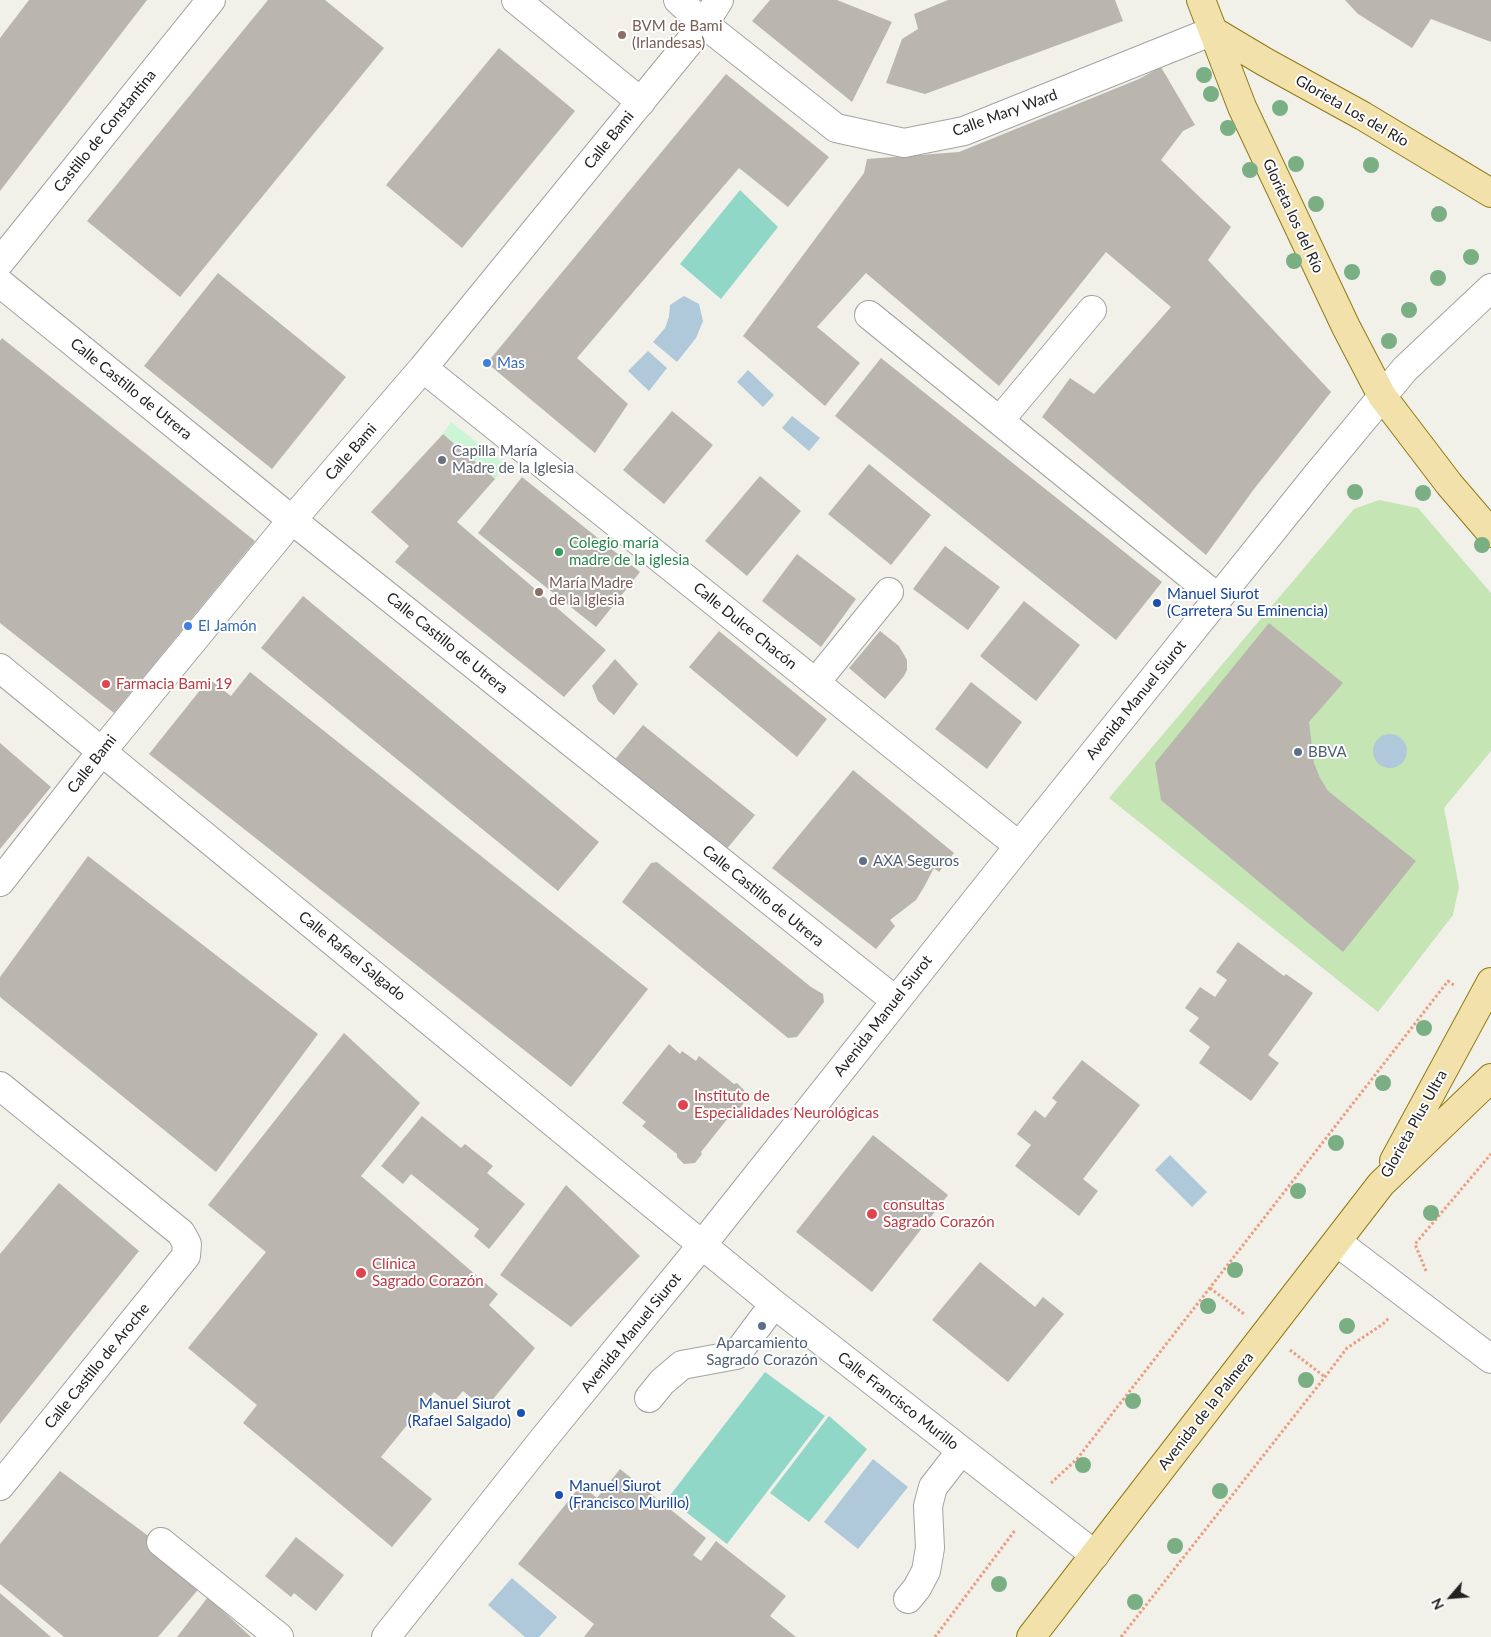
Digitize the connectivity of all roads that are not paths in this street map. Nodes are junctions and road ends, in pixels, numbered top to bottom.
1 (211, 0) edge
2 (516, 0) edge
3 (678, 0) edge
4 (719, 0) edge
5 (1202, 0) edge
6 (704, 24) junction
7 (1213, 31) junction
8 (641, 102) junction
9 (1491, 193) edge
10 (0, 262) edge
11 (0, 283) edge
12 (1491, 288) edge
13 (1092, 310) dead end
14 (870, 315) dead end
15 (423, 368) junction
16 (1382, 396) junction
17 (1000, 420) junction
18 (292, 520) junction
19 (1491, 533) edge
20 (889, 592) dead end
21 (1218, 598) junction
22 (0, 668) edge
23 (816, 682) junction
24 (102, 751) junction
25 (1019, 846) junction
26 (0, 882) edge
27 (1491, 982) edge
28 (896, 1001) junction
29 (1491, 1078) edge
30 (0, 1086) edge
31 (1381, 1184) junction
32 (1336, 1242) junction
33 (702, 1245) junction
34 (774, 1304) junction
35 (1491, 1359) edge
36 (649, 1398) dead end
37 (962, 1451) junction
38 (0, 1486) edge
39 (161, 1542) dead end
40 (1095, 1556) junction
41 (908, 1599) dead end
42 (279, 1637) edge
43 (386, 1637) edge
44 (1031, 1637) edge

1 - 10 street, Castillo de Constantina
2 - 8 street
3 - 6 street, Calle Mary Ward
4 - 6 street, Calle Bami
5 - 7 main road, Glorieta los del Río
6 - 7 street, Calle Mary Ward
6 - 8 street, Calle Bami
7 - 9 main road, Glorieta Los del Río
7 - 16 main road, Glorieta los del Río
8 - 15 street, Calle Bami
11 - 18 street, Calle Castillo de Utrera
12 - 16 street
13 - 17 street
14 - 17 street
15 - 18 street, Calle Bami
15 - 23 street, Calle Dulce Chacón
16 - 19 main road, Glorieta los del Río
16 - 21 street, Avenida Manuel Siurot
17 - 21 street
18 - 24 street, Calle Bami
18 - 28 street, Calle Castillo de Utrera
20 - 23 street
21 - 25 street, Avenida Manuel Siurot
22 - 24 street, Calle Rafael Salgado
23 - 25 street, Calle Dulce Chacón
24 - 26 street, Calle Bami
24 - 33 street, Calle Rafael Salgado
25 - 28 street, Avenida Manuel Siurot
27 - 31 main road, Glorieta Plus Ultra
28 - 33 street, Avenida Manuel Siurot
29 - 31 main road, Glorieta Plus Ultra
30 - 38 street, Calle Castillo de Aroche
31 - 32 main road, Avenida de la Palmera
32 - 35 street
32 - 40 main road, Avenida de la Palmera
33 - 34 street, Calle Francisco Murillo
33 - 43 street, Avenida Manuel Siurot
34 - 36 street
34 - 37 street, Calle Francisco Murillo
37 - 40 street, Calle Francisco Murillo
37 - 41 street
39 - 42 street
40 - 44 main road, Avenida de la Palmera

